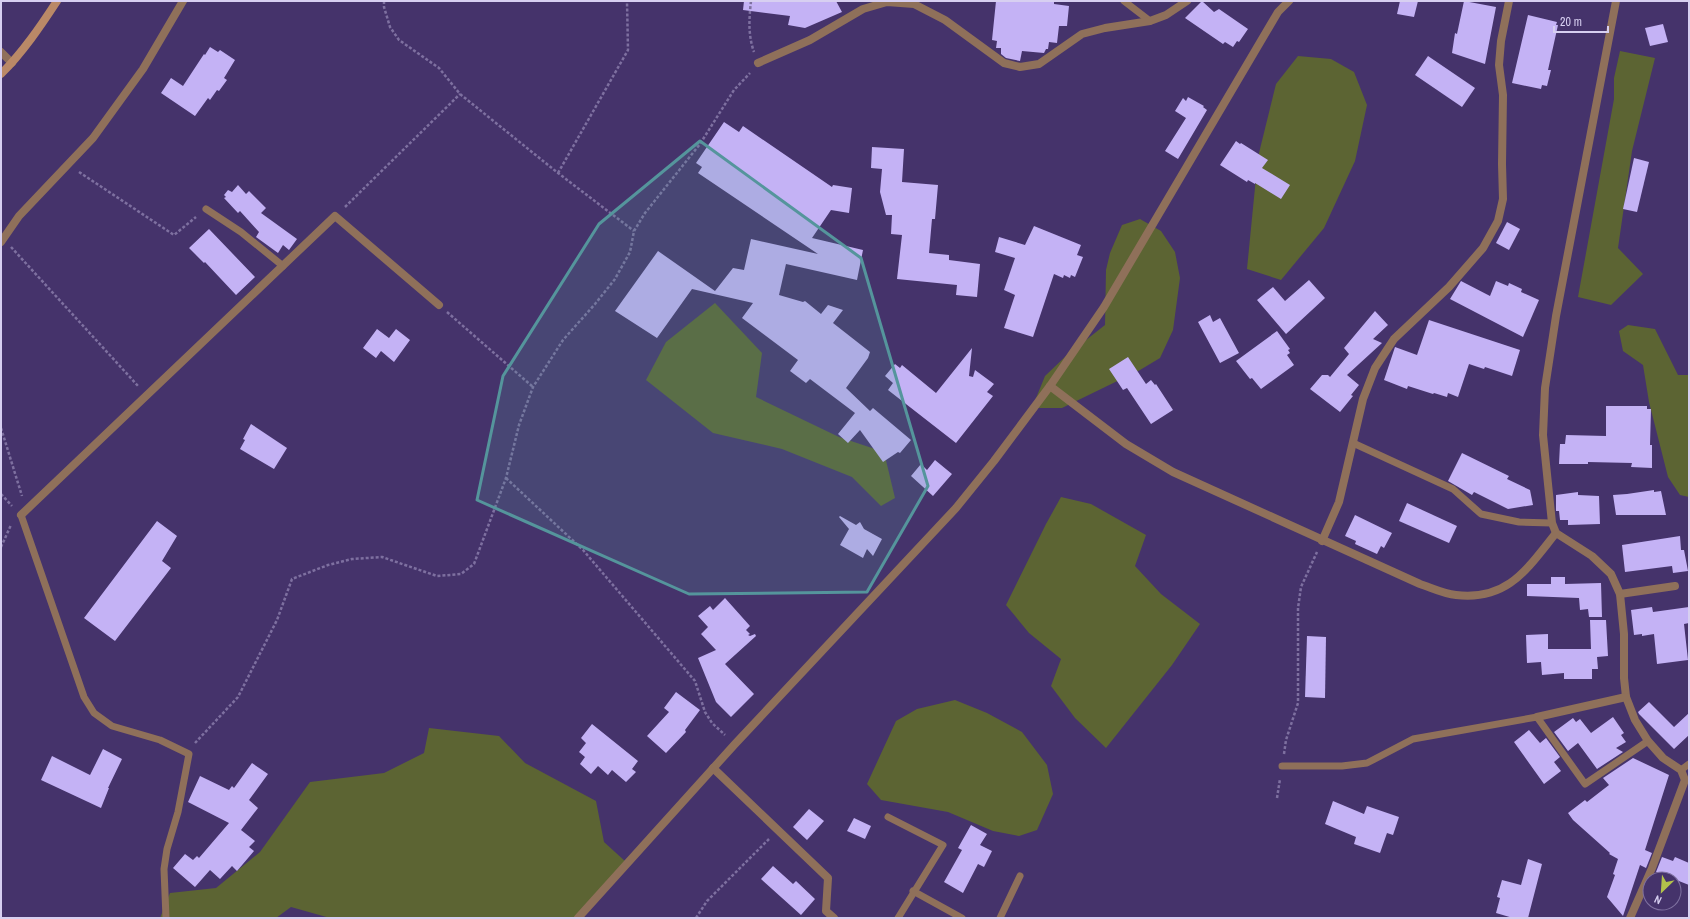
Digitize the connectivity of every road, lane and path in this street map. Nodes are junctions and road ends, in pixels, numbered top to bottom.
1 (57, 1) edge
2 (183, 1) edge
3 (384, 1) edge
4 (627, 1) edge
5 (751, 1) edge
6 (1124, 1) edge
7 (1187, 1) edge
8 (1288, 1) edge
9 (1509, 1) edge
10 (1616, 1) edge
11 (1150, 20) junction
12 (1, 52) edge
13 (12, 63) junction
14 (758, 63) junction
15 (1, 74) edge
16 (460, 94) junction
17 (67, 164) junction
18 (558, 173) junction
19 (206, 209) joint
20 (335, 216) junction
21 (634, 231) junction
22 (2, 241) edge
23 (283, 266) junction
24 (439, 305) joint
25 (1050, 386) junction
26 (533, 387) junction
27 (146, 395) junction
28 (1, 428) edge
29 (1353, 444) junction
30 (506, 478) junction
31 (21, 515) junction
32 (1552, 523) junction
33 (1556, 533) junction
34 (1322, 541) junction
35 (1, 547) edge
36 (1675, 586) dead end
37 (1620, 594) junction
38 (1626, 697) junction
39 (1537, 716) junction
40 (1648, 741) junction
41 (735, 744) junction
42 (189, 754) junction
43 (1689, 764) edge
44 (1282, 766) junction
45 (713, 768) junction
46 (1681, 770) junction
47 (1277, 798) dead end
48 (888, 817) dead end
49 (778, 830) junction
50 (1020, 876) dead end
51 (913, 891) junction
52 (166, 918) edge
53 (578, 918) edge
54 (696, 918) edge
55 (834, 918) edge
56 (898, 918) edge
57 (962, 918) edge
58 (1000, 918) edge
59 (1630, 918) edge

1 - 13 street
2 - 17 street
3 - 16 path
4 - 18 path
5 - 14 path
6 - 11 lane
7 - 11 street
8 - 25 street
9 - 29 street
10 - 32 street
11 - 14 street
12 - 13 street
13 - 15 street
14 - 21 path
16 - 18 path
16 - 20 path
17 - 19 path
17 - 22 street
18 - 21 path
19 - 23 lane
20 - 23 street
20 - 24 street
21 - 26 path
22 - 27 path
23 - 27 street
24 - 26 path
25 - 34 street
25 - 41 street
26 - 30 path
27 - 31 street
28 - 31 path
29 - 32 lane
29 - 34 street
30 - 41 path
30 - 42 path
31 - 35 path
31 - 42 lane
32 - 33 street
33 - 34 street
33 - 37 street
34 - 44 path
36 - 37 street
37 - 38 street
38 - 39 street
38 - 40 street
39 - 40 lane
39 - 44 lane
40 - 46 street
41 - 45 street
42 - 52 lane
43 - 46 lane
44 - 47 path
45 - 49 street
45 - 53 street
46 - 59 street
48 - 51 lane
49 - 54 path
49 - 55 street
50 - 58 lane
51 - 56 lane
51 - 57 lane

